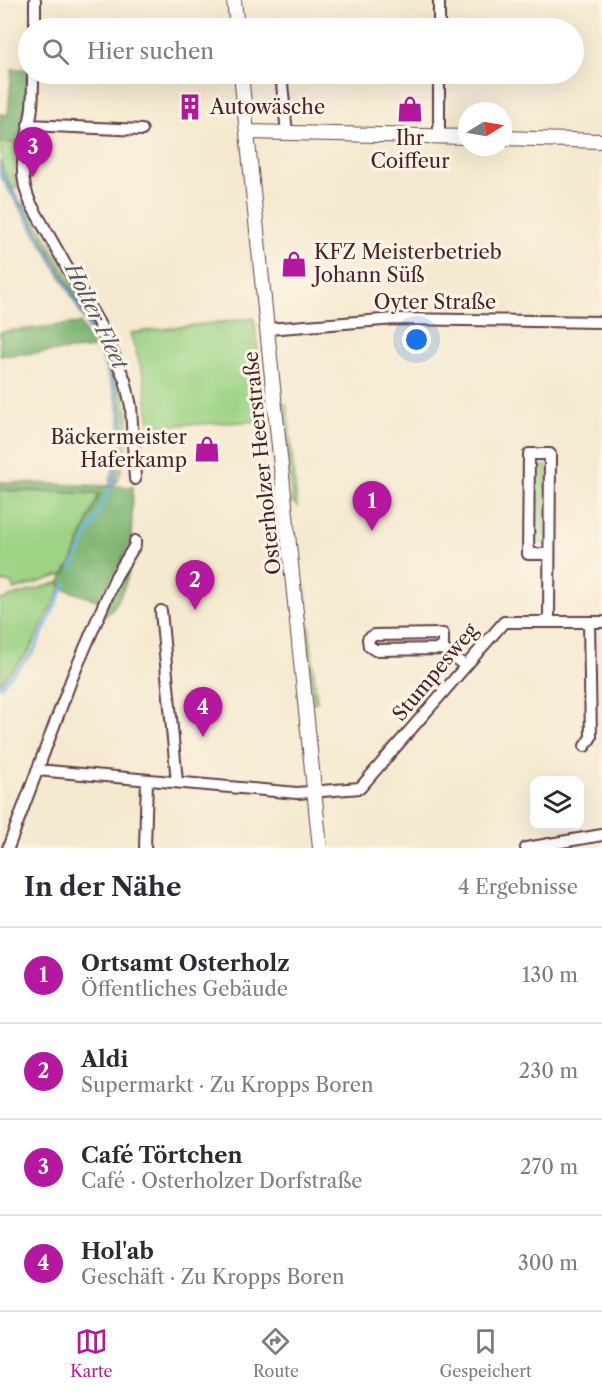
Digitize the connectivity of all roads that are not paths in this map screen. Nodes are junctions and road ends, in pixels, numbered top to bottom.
1 (35, 0) edge
2 (234, 0) edge
3 (439, 0) edge
4 (35, 18) edge
5 (236, 18) edge
6 (439, 18) edge
7 (33, 84) edge
8 (243, 84) edge
9 (281, 84) edge
10 (439, 84) edge
11 (28, 125) junction
12 (142, 130) dead end
13 (247, 132) junction
14 (287, 133) junction
15 (439, 137) junction
16 (458, 137) edge
17 (512, 138) edge
18 (602, 141) edge
19 (602, 322) edge
20 (268, 329) junction
21 (135, 479) dead end
22 (135, 541) dead end
23 (549, 554) junction
24 (161, 611) dead end
25 (549, 621) junction
26 (589, 622) junction
27 (602, 622) edge
28 (443, 649) junction
29 (464, 665) junction
30 (585, 746) dead end
31 (37, 770) junction
32 (147, 780) junction
33 (177, 782) junction
34 (315, 792) junction
35 (602, 835) edge
36 (8, 848) edge
37 (145, 848) edge
38 (320, 848) edge
39 (526, 848) edge

1 - 4 street
2 - 5 main road
3 - 6 street
7 - 11 street
8 - 13 main road, Osterholzer Heerstraße
9 - 14 street
10 - 15 street
11 - 12 street
11 - 21 street
13 - 14 main road
13 - 20 main road, Osterholzer Heerstraße
14 - 15 main road
15 - 16 main road
17 - 18 main road
19 - 20 street, Oyter Straße
20 - 34 main road, Osterholzer Heerstraße
22 - 31 street
23 - 23 street
23 - 25 street
24 - 33 street
25 - 26 street, Stumpesweg
25 - 29 street, Stumpesweg
26 - 27 street, Stumpesweg
26 - 30 street
28 - 28 street
28 - 29 street
29 - 34 street, Stumpesweg
31 - 32 street, Stumpesweg
31 - 36 street
32 - 33 street, Stumpesweg
32 - 37 street
33 - 34 street, Stumpesweg
34 - 38 main road, Osterholzer Heerstraße
35 - 39 street

